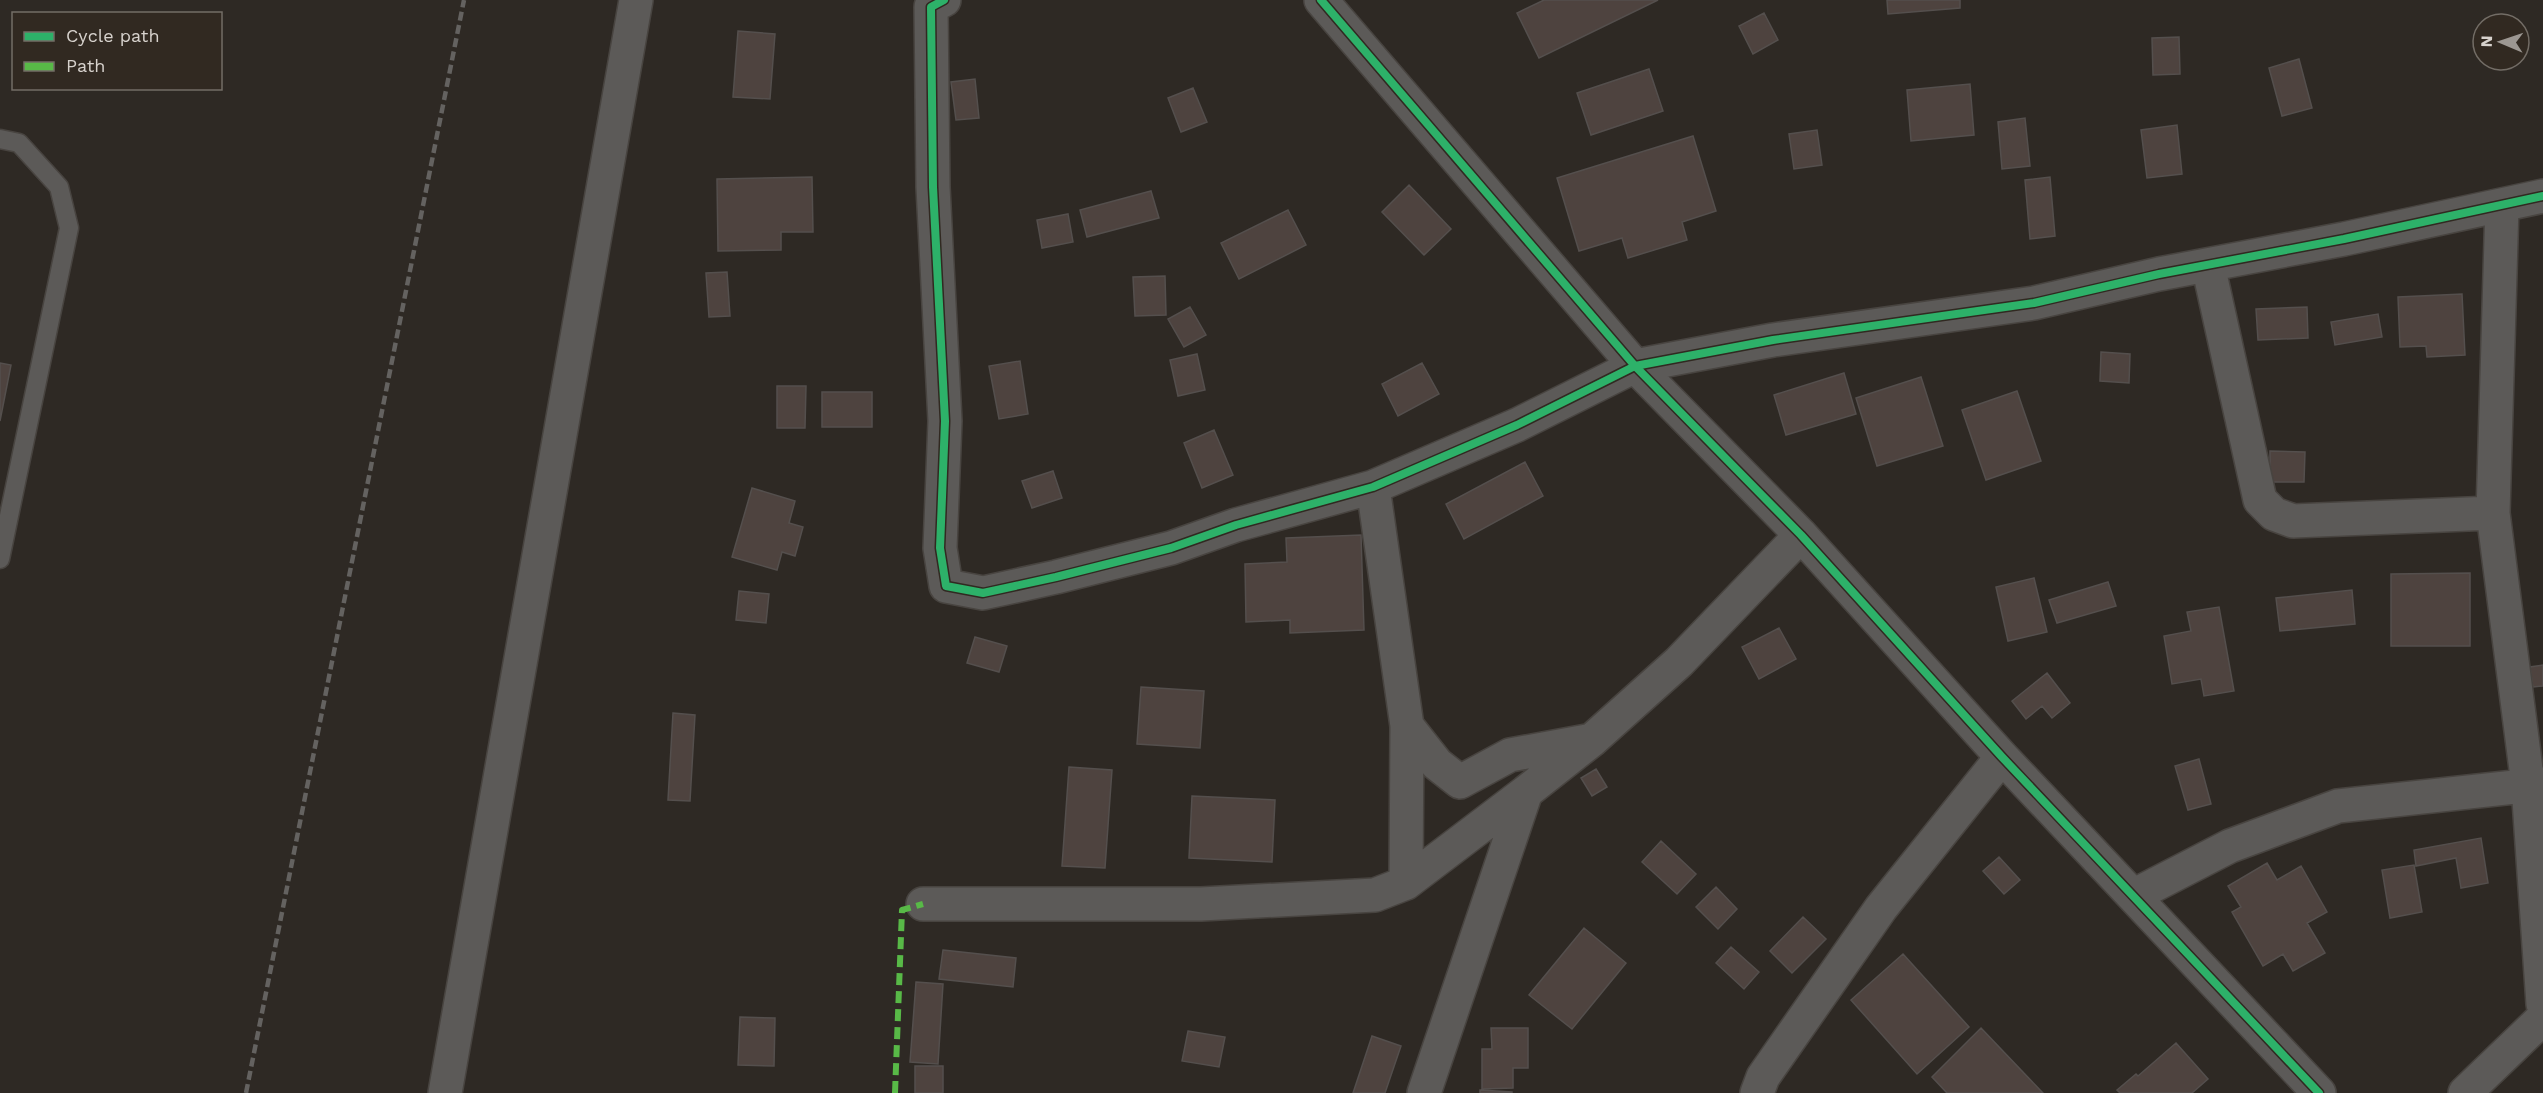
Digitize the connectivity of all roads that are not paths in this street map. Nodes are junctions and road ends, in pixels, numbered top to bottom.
1 (636, 0) edge
2 (944, 0) edge
3 (1321, 0) edge
4 (0, 139) edge
5 (2543, 196) edge
6 (2502, 205) junction
7 (2208, 265) junction
8 (1635, 366) junction
9 (1373, 487) junction
10 (2493, 513) junction
11 (1801, 535) junction
12 (0, 559) edge
13 (1407, 726) junction
14 (1592, 740) junction
15 (2002, 757) junction
16 (2535, 784) edge
17 (1526, 792) junction
18 (1406, 883) junction
19 (2133, 896) junction
20 (923, 904) dead end
21 (2543, 1004) edge
22 (2543, 1018) edge
23 (445, 1093) edge
24 (1424, 1093) edge
25 (1757, 1093) edge
26 (2319, 1093) edge
27 (2465, 1093) edge

1 - 23 street
2 - 9 street
3 - 8 street
4 - 12 lane
5 - 6 street
6 - 7 street
6 - 10 street
7 - 8 street
7 - 10 street
8 - 9 street
8 - 11 street
9 - 13 street
10 - 16 street
11 - 14 street
11 - 15 street
13 - 14 street
13 - 18 street
14 - 17 street
15 - 19 street
15 - 25 street
16 - 19 street
16 - 21 street
17 - 18 street
17 - 24 street
18 - 20 street
19 - 26 street
22 - 27 street

